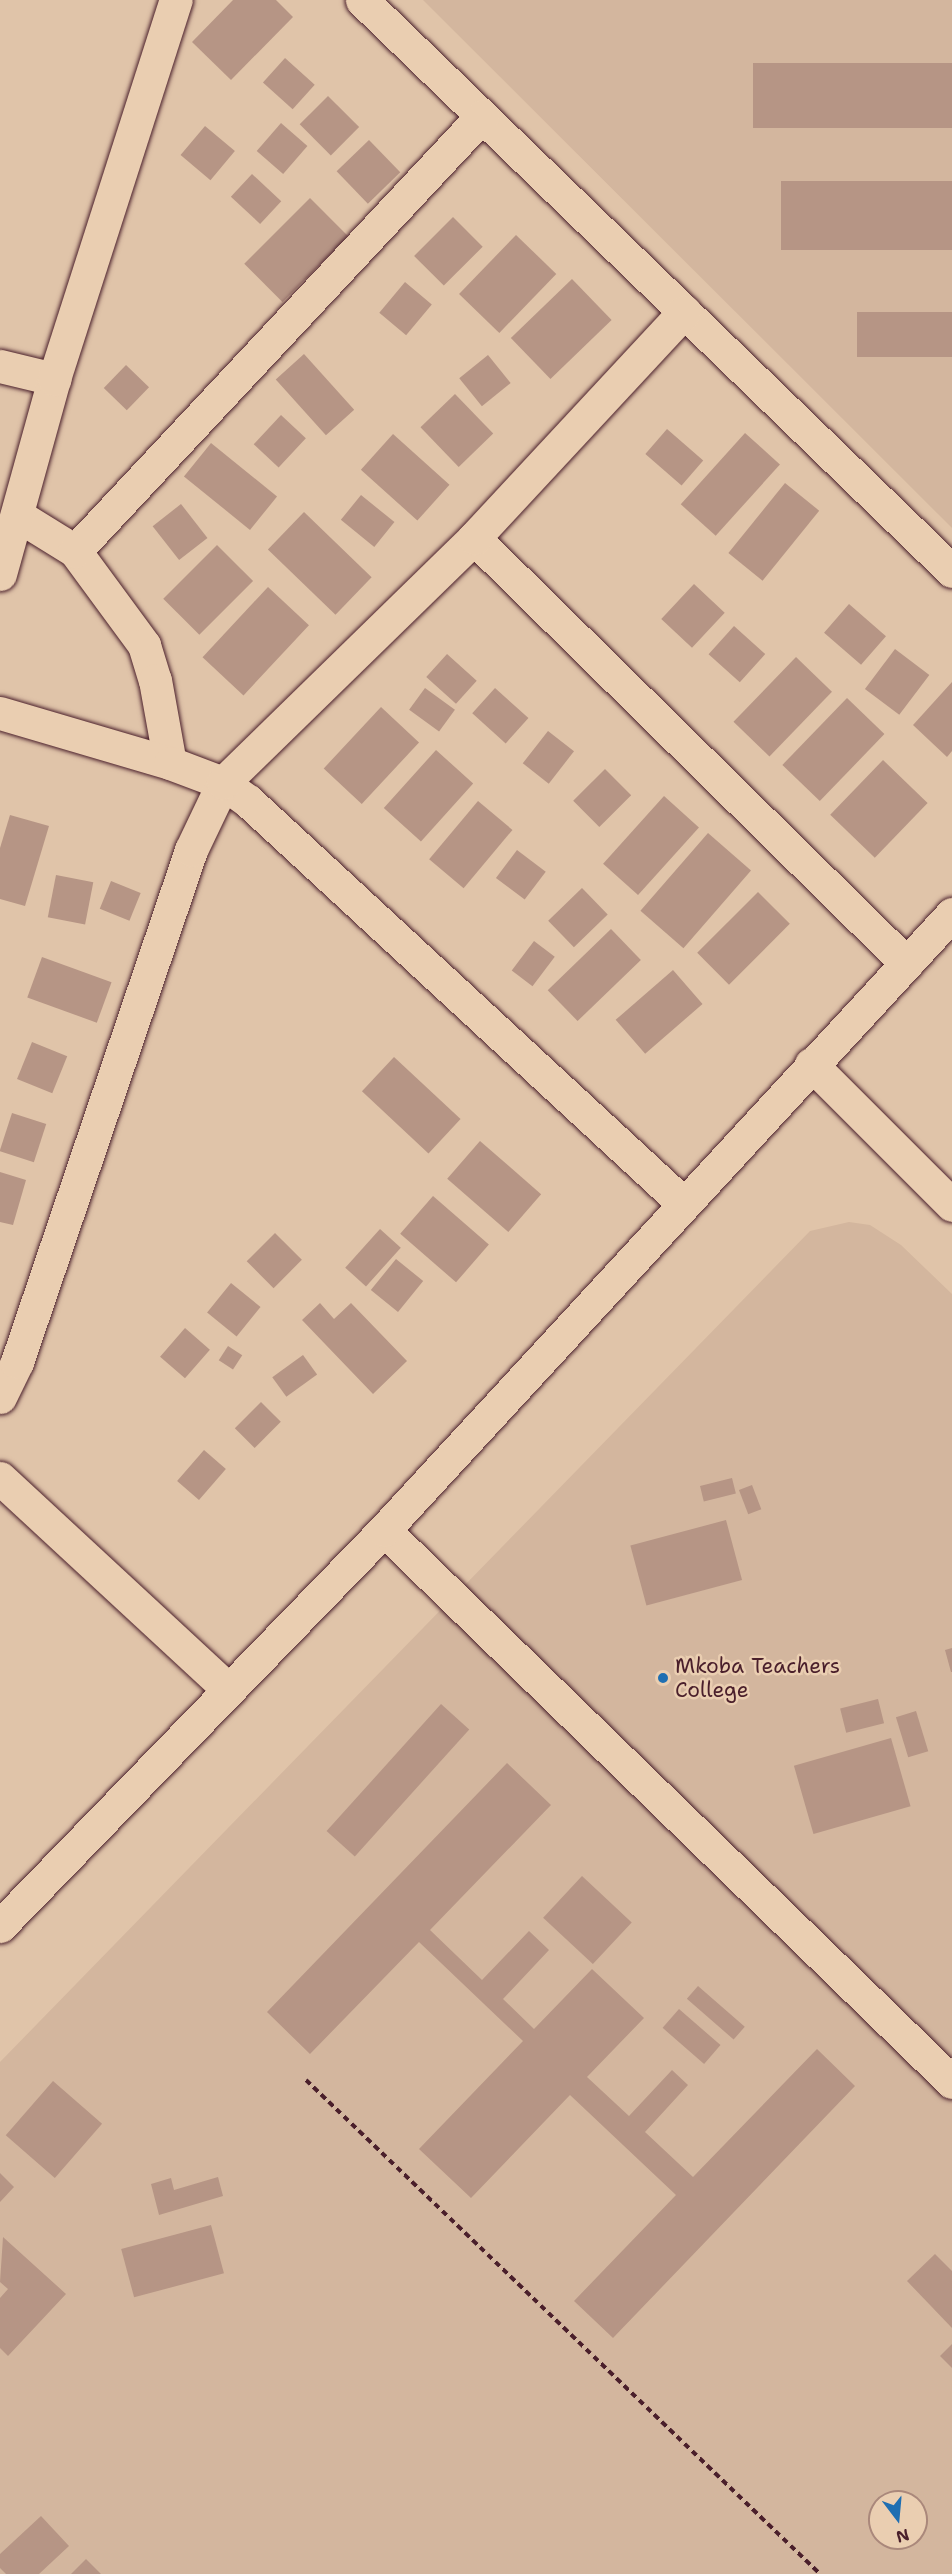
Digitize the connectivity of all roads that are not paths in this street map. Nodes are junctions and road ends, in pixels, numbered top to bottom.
1 (176, 0) edge
2 (362, 0) edge
3 (482, 116) junction
4 (684, 312) junction
5 (0, 366) edge
6 (54, 380) junction
7 (17, 515) junction
8 (474, 538) junction
9 (75, 551) junction
10 (952, 571) edge
11 (0, 574) edge
12 (0, 713) edge
13 (170, 763) junction
14 (223, 783) junction
15 (952, 914) edge
16 (907, 964) junction
17 (811, 1064) junction
18 (684, 1204) junction
19 (952, 1205) edge
20 (0, 1397) edge
21 (0, 1478) edge
22 (384, 1530) junction
23 (228, 1689) junction
24 (0, 1926) edge
25 (952, 2082) edge

1 - 6 street
2 - 3 street
3 - 4 street
3 - 9 street
4 - 8 street
4 - 10 street
5 - 6 street
6 - 7 street
7 - 9 street
7 - 11 street
8 - 14 street
8 - 16 street
9 - 13 street
12 - 13 street
13 - 14 street
14 - 18 street
14 - 20 street
15 - 16 street
16 - 17 street
17 - 18 street
17 - 19 street
18 - 22 street
21 - 23 street
22 - 23 street
22 - 25 street
23 - 24 street

